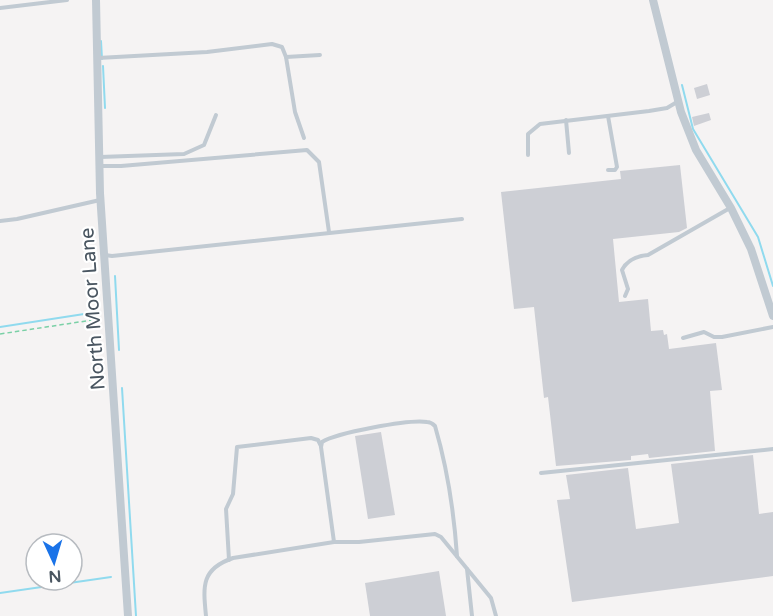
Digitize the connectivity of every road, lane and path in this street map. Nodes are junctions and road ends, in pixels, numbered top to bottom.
1 (67, 0) edge
2 (96, 0) edge
3 (653, 0) edge
4 (0, 8) edge
5 (320, 55) dead end
6 (286, 57) junction
7 (97, 58) junction
8 (678, 102) junction
9 (216, 115) dead end
10 (608, 116) junction
11 (566, 120) junction
12 (304, 138) dead end
13 (569, 153) dead end
14 (528, 155) dead end
15 (99, 162) junction
16 (608, 170) dead end
17 (100, 200) junction
18 (731, 208) junction
19 (462, 219) dead end
20 (0, 221) edge
21 (329, 232) junction
22 (104, 255) junction
23 (625, 296) dead end
24 (771, 303) edge
25 (109, 316) junction
26 (773, 316) edge
27 (773, 327) edge
28 (0, 334) edge
29 (683, 338) dead end
30 (321, 447) junction
31 (773, 449) edge
32 (541, 473) dead end
33 (334, 542) junction
34 (458, 557) junction
35 (229, 560) junction
36 (467, 568) junction
37 (128, 616) edge
38 (206, 616) edge
39 (471, 616) edge
40 (496, 616) edge

1 - 4 lane
2 - 7 street, North Moor Lane
3 - 8 street
5 - 6 lane
6 - 7 lane
6 - 12 lane
7 - 15 street, North Moor Lane
8 - 10 lane
8 - 18 street
9 - 15 lane
10 - 11 lane
10 - 16 lane
11 - 13 lane
11 - 14 lane
15 - 17 street, North Moor Lane
15 - 21 lane
17 - 20 lane
17 - 22 street, North Moor Lane
18 - 23 lane
18 - 24 street
19 - 21 lane
21 - 22 lane
22 - 25 street, North Moor Lane
24 - 26 street
25 - 28 path
25 - 37 street, North Moor Lane
27 - 29 lane
30 - 33 lane
30 - 34 lane
30 - 35 lane
31 - 32 lane
33 - 34 lane
33 - 35 lane
34 - 36 lane
35 - 38 lane
36 - 39 lane
36 - 40 lane

